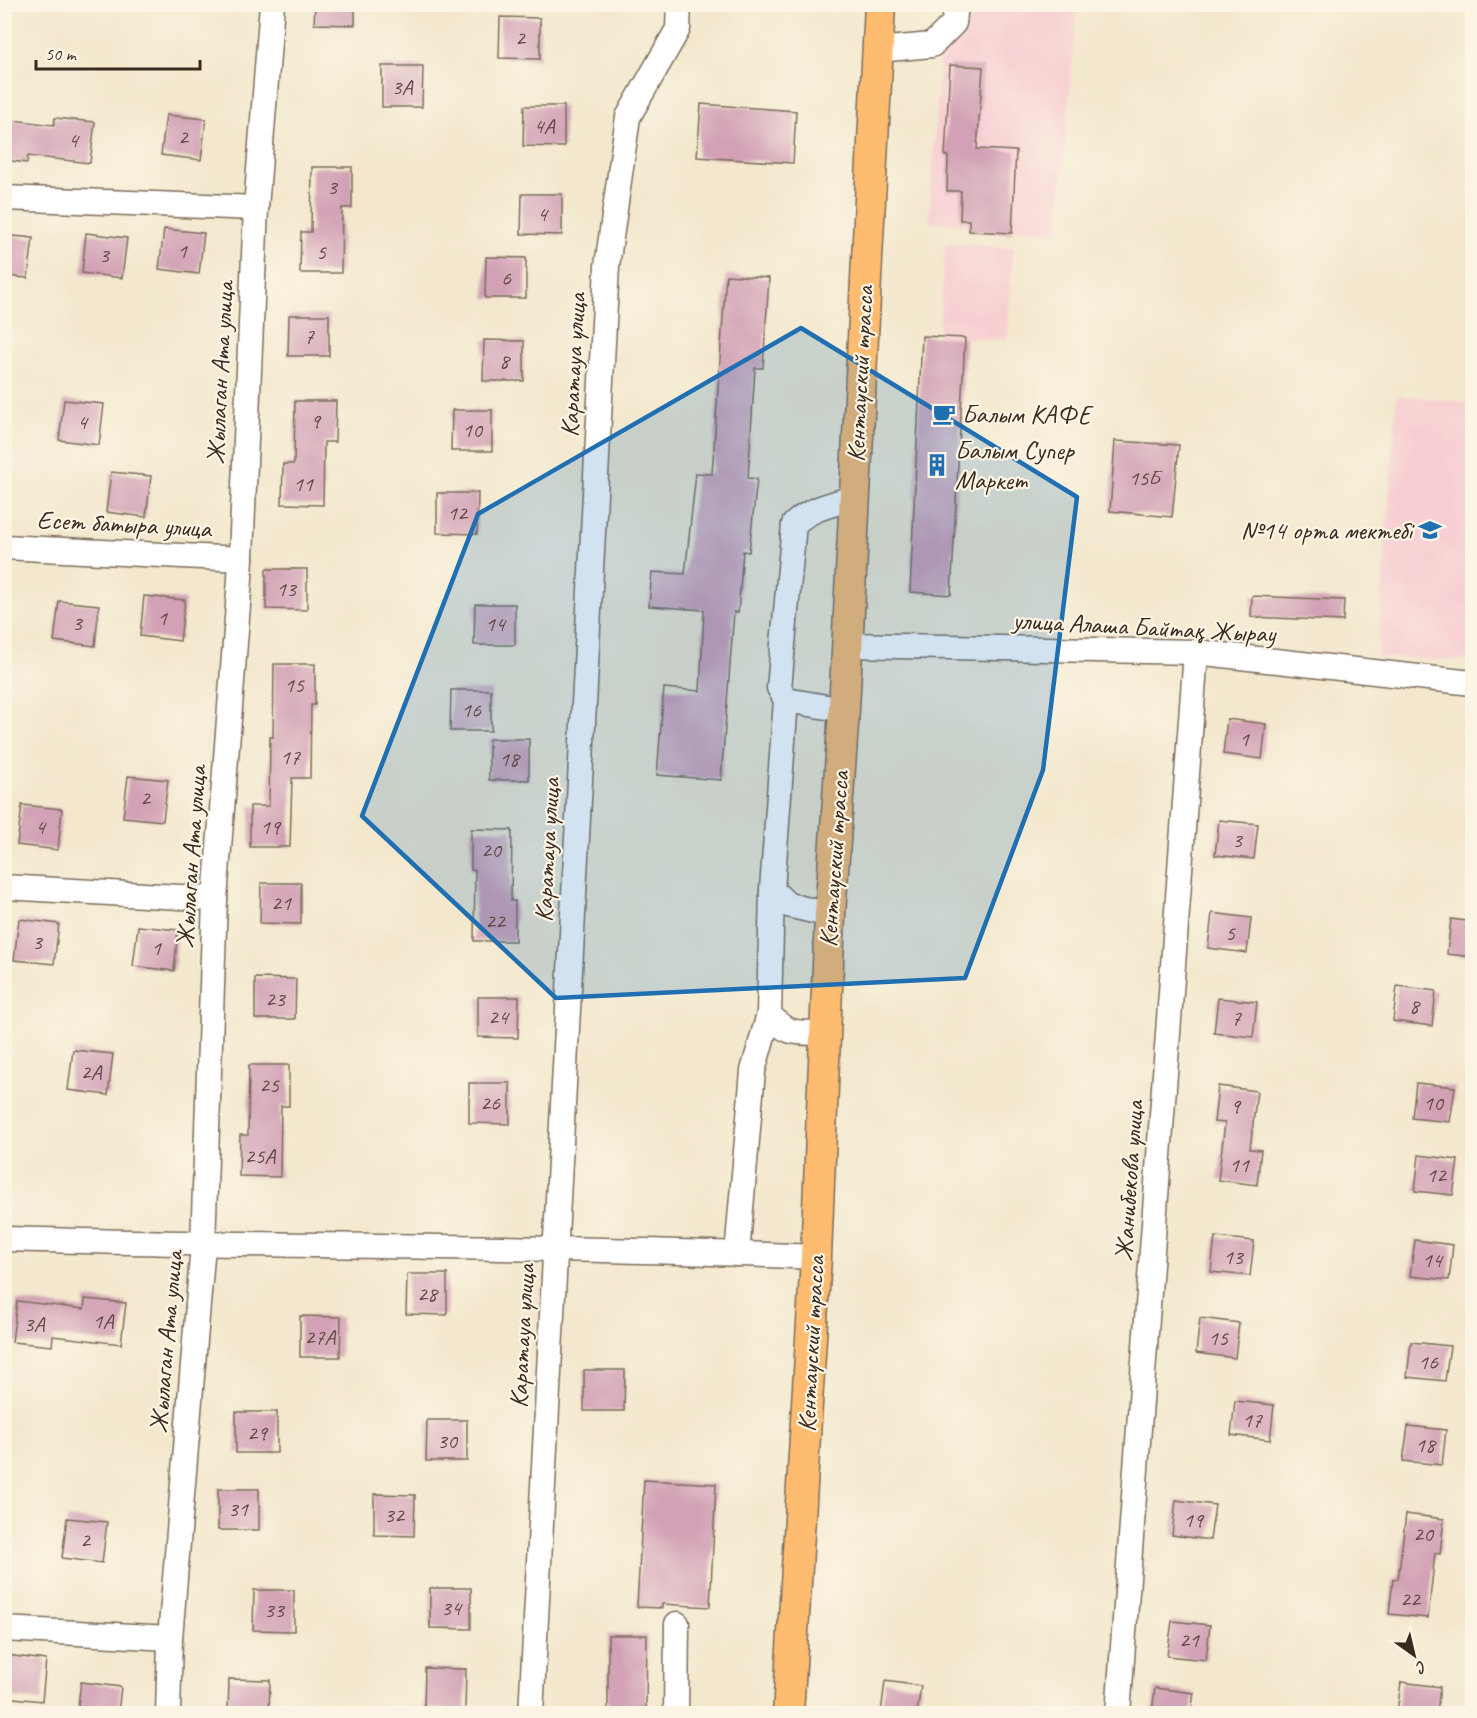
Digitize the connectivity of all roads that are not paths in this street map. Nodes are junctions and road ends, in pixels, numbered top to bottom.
1 (272, 4) edge
2 (680, 4) edge
3 (879, 4) edge
4 (957, 4) edge
5 (877, 50) junction
6 (4, 198) edge
7 (256, 208) junction
8 (853, 498) junction
9 (4, 547) edge
10 (240, 558) junction
11 (847, 645) junction
12 (1196, 652) junction
13 (1473, 683) edge
14 (786, 700) junction
15 (844, 711) junction
16 (4, 887) edge
17 (772, 890) junction
18 (215, 898) junction
19 (830, 915) junction
20 (769, 1014) junction
21 (825, 1033) junction
22 (4, 1239) edge
23 (203, 1245) junction
24 (554, 1249) junction
25 (737, 1254) junction
26 (816, 1257) junction
27 (677, 1624) dead end
28 (4, 1629) edge
29 (170, 1638) junction
30 (168, 1713) edge
31 (531, 1713) edge
32 (676, 1713) edge
33 (788, 1713) edge
34 (1118, 1713) edge

1 - 7 street, Жылаган Ата улица
2 - 24 street, Каратауа улица
3 - 5 main road, Кентауский трасса
4 - 5 street
5 - 8 main road, Кентауский трасса
6 - 7 street
7 - 10 street, Жылаган Ата улица
8 - 11 main road, Кентауский трасса
8 - 14 street
9 - 10 street, Есет батыра улица
10 - 18 street, Жылаган Ата улица
11 - 12 street, улица Алаша Байтақ Жырау
11 - 15 main road, Кентауский трасса
12 - 13 street, улица Алаша Байтақ Жырау
12 - 34 street, Жанибекова улица
14 - 15 street
14 - 17 street
15 - 19 main road, Кентауский трасса
16 - 18 street
17 - 19 street
17 - 20 street
18 - 23 street, Жылаган Ата улица
19 - 21 main road, Кентауский трасса
20 - 21 street
20 - 25 street
21 - 26 main road, Кентауский трасса
22 - 23 street
23 - 24 street
23 - 29 street, Жылаган Ата улица
24 - 25 street
24 - 31 street, Каратауа улица
25 - 26 street
26 - 33 main road, Кентауский трасса
27 - 32 street
28 - 29 street
29 - 30 street, Жылаган Ата улица

